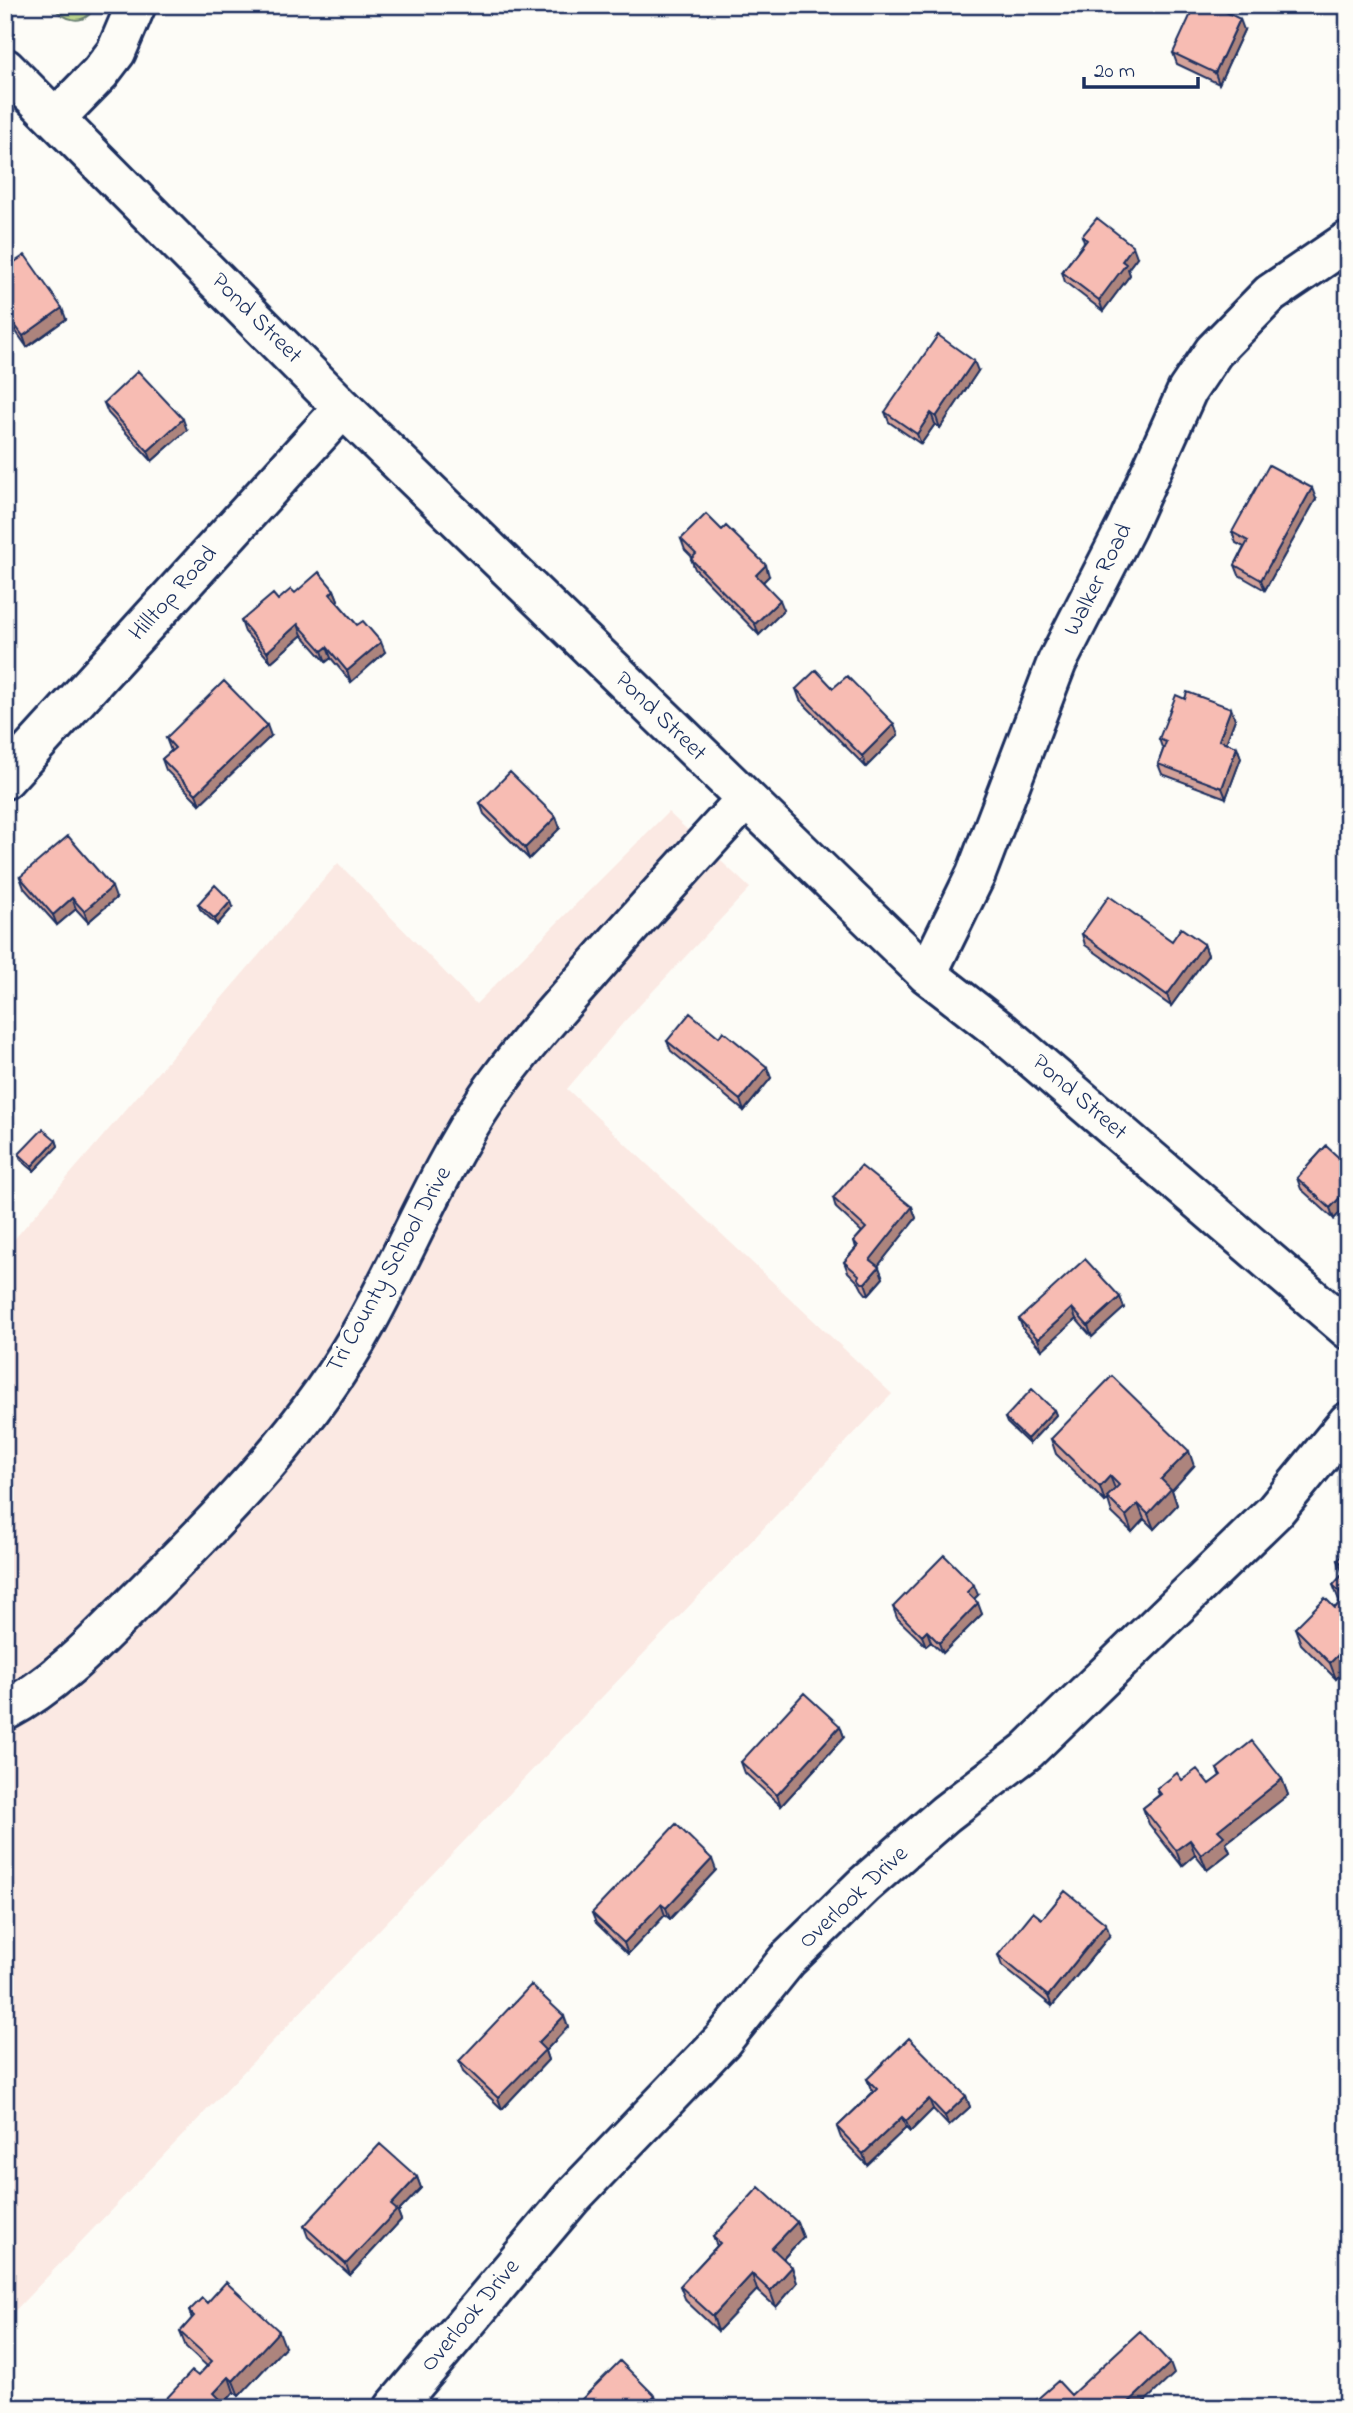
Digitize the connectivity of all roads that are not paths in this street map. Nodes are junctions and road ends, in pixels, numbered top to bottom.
1 (136, 5) edge
2 (5, 68) edge
3 (56, 118) junction
4 (1348, 241) edge
5 (343, 408) junction
6 (5, 779) edge
7 (745, 800) junction
8 (927, 974) junction
9 (1348, 1329) edge
10 (1348, 1422) edge
11 (5, 1711) edge
12 (394, 2408) edge

1 - 3 street
2 - 3 street, Pond Street
3 - 5 street, Pond Street
4 - 8 street, Walker Road
5 - 6 street, Hilltop Road
5 - 7 street, Pond Street
7 - 8 street, Pond Street
7 - 11 street, Tri County School Drive
8 - 9 street, Pond Street
10 - 12 street, Overlook Drive

